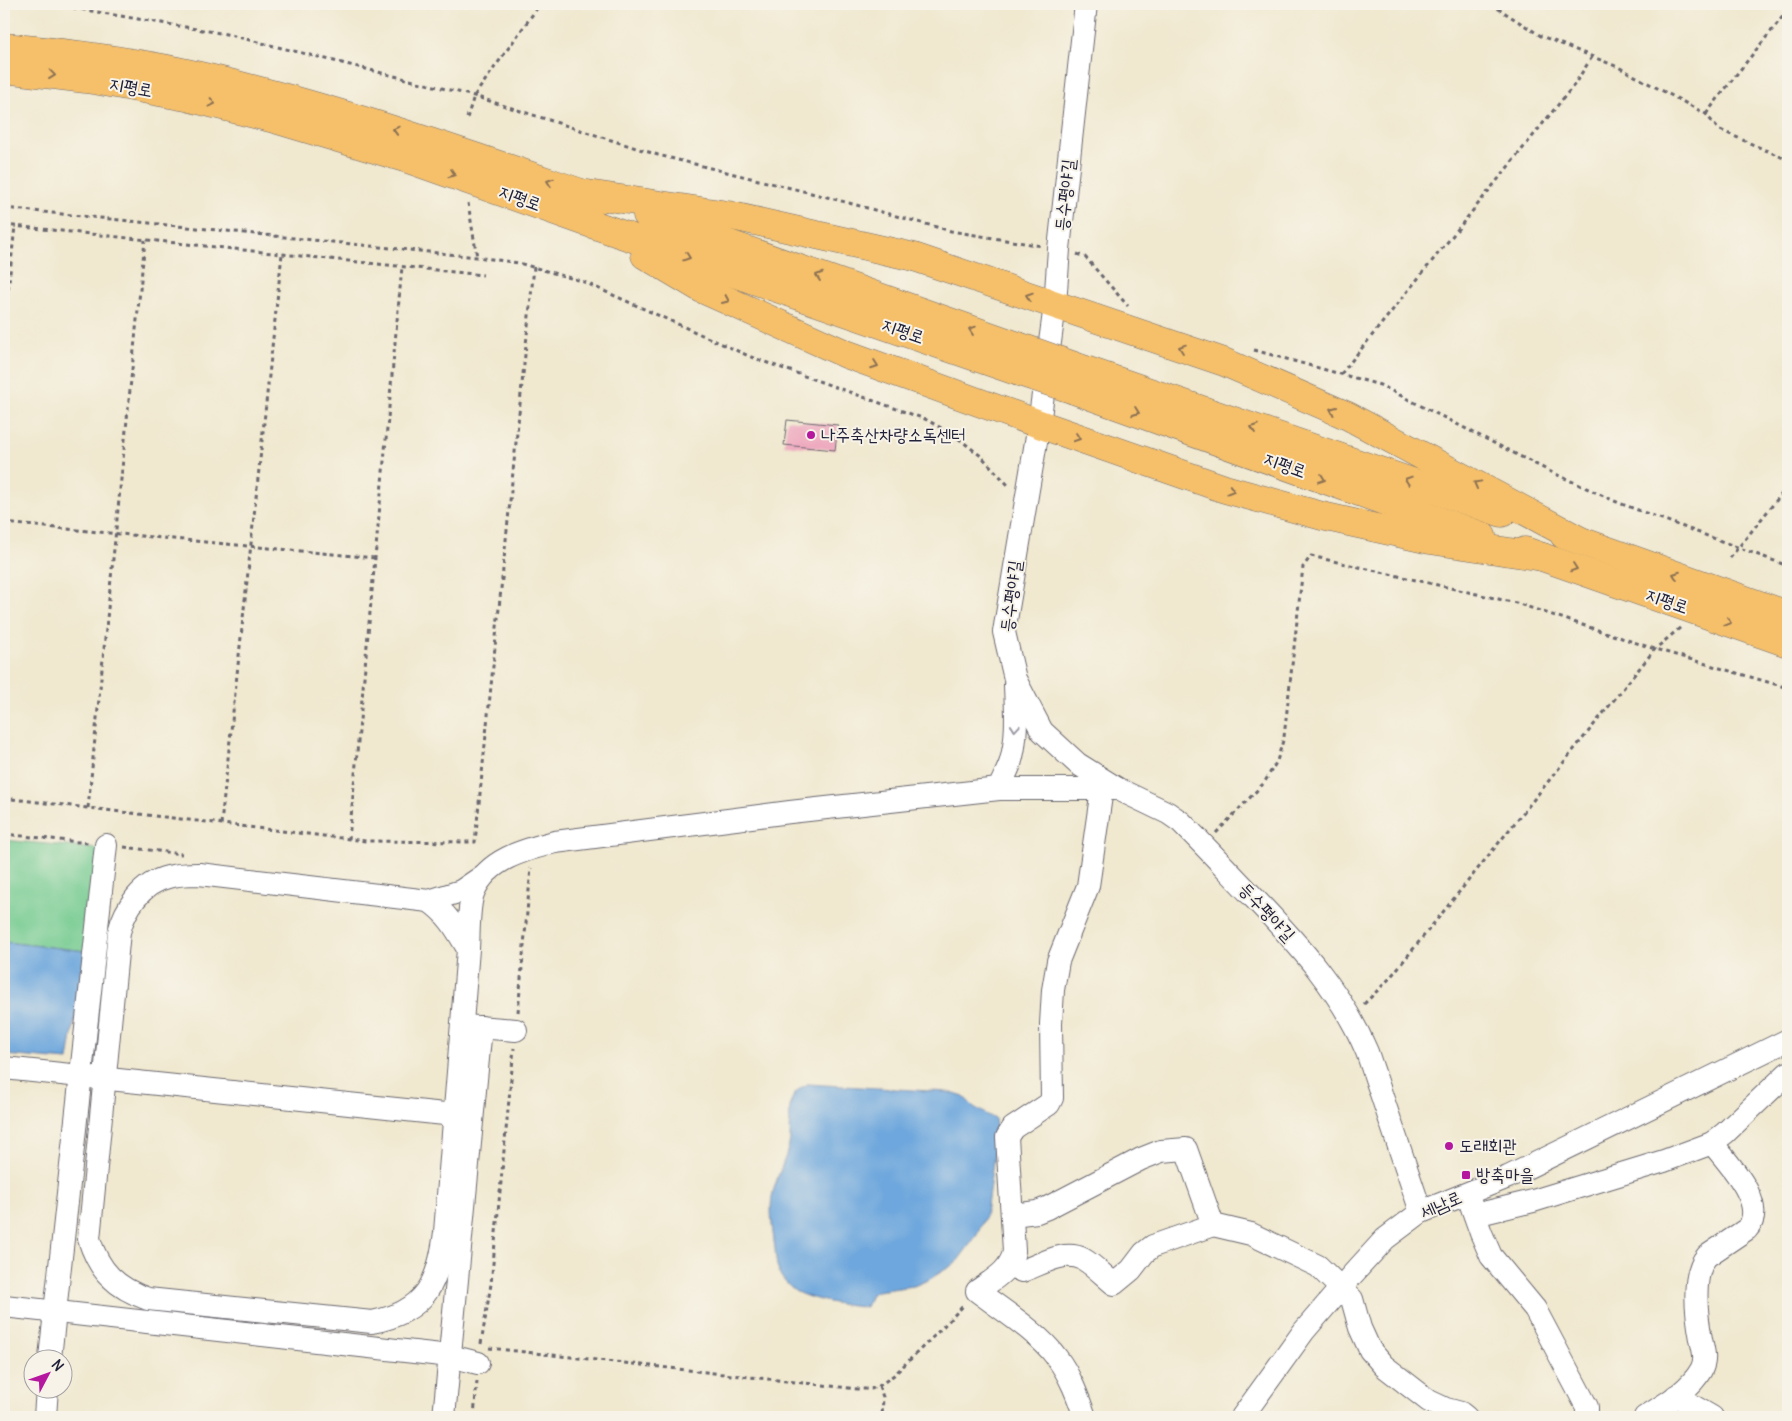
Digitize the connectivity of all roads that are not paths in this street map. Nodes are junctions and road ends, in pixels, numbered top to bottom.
1 (1086, 4) edge
2 (4, 47) edge
3 (4, 69) edge
4 (581, 193) junction
5 (592, 224) junction
6 (1055, 305) junction
7 (1017, 358) junction
8 (1075, 378) junction
9 (1039, 424) junction
10 (1581, 541) junction
11 (1543, 557) junction
12 (1788, 615) edge
13 (1788, 643) edge
14 (1015, 679) junction
15 (999, 789) junction
16 (1110, 789) junction
17 (106, 845) dead end
18 (485, 874) junction
19 (430, 901) junction
20 (468, 950) junction
21 (471, 1026) junction
22 (516, 1030) road end
23 (1788, 1040) edge
24 (4, 1068) edge
25 (1788, 1073) edge
26 (81, 1076) junction
27 (105, 1079) junction
28 (463, 1115) junction
29 (1712, 1143) junction
30 (1468, 1193) junction
31 (1421, 1212) junction
32 (1475, 1215) junction
33 (1012, 1216) junction
34 (1213, 1225) junction
35 (1009, 1265) junction
36 (1341, 1288) junction
37 (4, 1306) edge
38 (55, 1311) junction
39 (51, 1348) edge
40 (450, 1356) junction
41 (478, 1363) road end
42 (1676, 1396) junction
43 (46, 1398) edge
44 (45, 1417) edge
45 (444, 1417) edge
46 (1084, 1417) edge
47 (1242, 1417) edge
48 (1466, 1417) edge
49 (1587, 1417) edge
50 (1645, 1417) edge
51 (1712, 1417) edge

1 - 6 street, 등수평야길
4 -> 2 main road, 지평로
3 -> 5 main road, 지평로
6 -> 4 main road
7 -> 4 main road, 지평로
5 -> 7 main road, 지평로
5 -> 9 main road
6 - 9 street, 등수평야길
10 -> 6 main road
7 - 8 main road, 지평로, bridge
10 -> 8 main road, 지평로
8 -> 11 main road, 지평로
9 -> 11 main road
9 - 14 street, 등수평야길
12 -> 10 main road, 지평로
11 -> 13 main road, 지평로
14 -> 15 street
14 - 16 street, 등수평야길
15 - 16 street
15 - 18 street
16 - 31 street, 등수평야길
16 - 33 street
17 - 26 street
18 - 19 street
18 - 20 street
19 - 20 street
19 - 27 street
20 - 21 street
21 - 22 street
21 - 28 street
23 - 30 street, 세남로
24 - 26 street
25 - 29 street
26 - 27 street
26 - 38 street
27 - 28 street
27 - 28 street
28 - 40 street
29 - 32 street
29 - 42 street
30 - 31 street, 세남로
30 - 32 street
31 - 36 street, 세남로
32 - 49 street
33 - 34 street
33 - 35 street
34 - 35 street
34 - 36 street
35 - 46 street
36 - 47 street, 세남로
36 - 48 street
37 - 38 street
38 - 39 street
38 - 40 street
40 - 41 street
40 - 45 street
42 - 50 street
42 - 51 street
43 - 44 street

